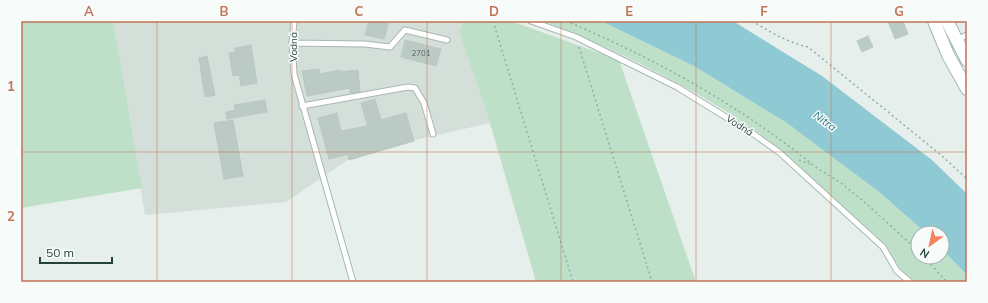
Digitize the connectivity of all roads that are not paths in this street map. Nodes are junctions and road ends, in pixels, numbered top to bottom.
1 (294, 21) edge
2 (531, 21) edge
3 (934, 21) edge
4 (947, 21) edge
5 (962, 38) edge
6 (447, 40) dead end
7 (292, 43) junction
8 (967, 60) edge
9 (967, 89) edge
10 (302, 106) junction
11 (433, 134) dead end
12 (353, 282) edge
13 (910, 282) edge

1 - 7 lane, Vodná
2 - 13 lane, Vodná
3 - 9 main road
4 - 5 main road
5 - 8 main road
6 - 7 lane
7 - 10 lane, Vodná
10 - 11 lane
10 - 12 lane, Vodná

